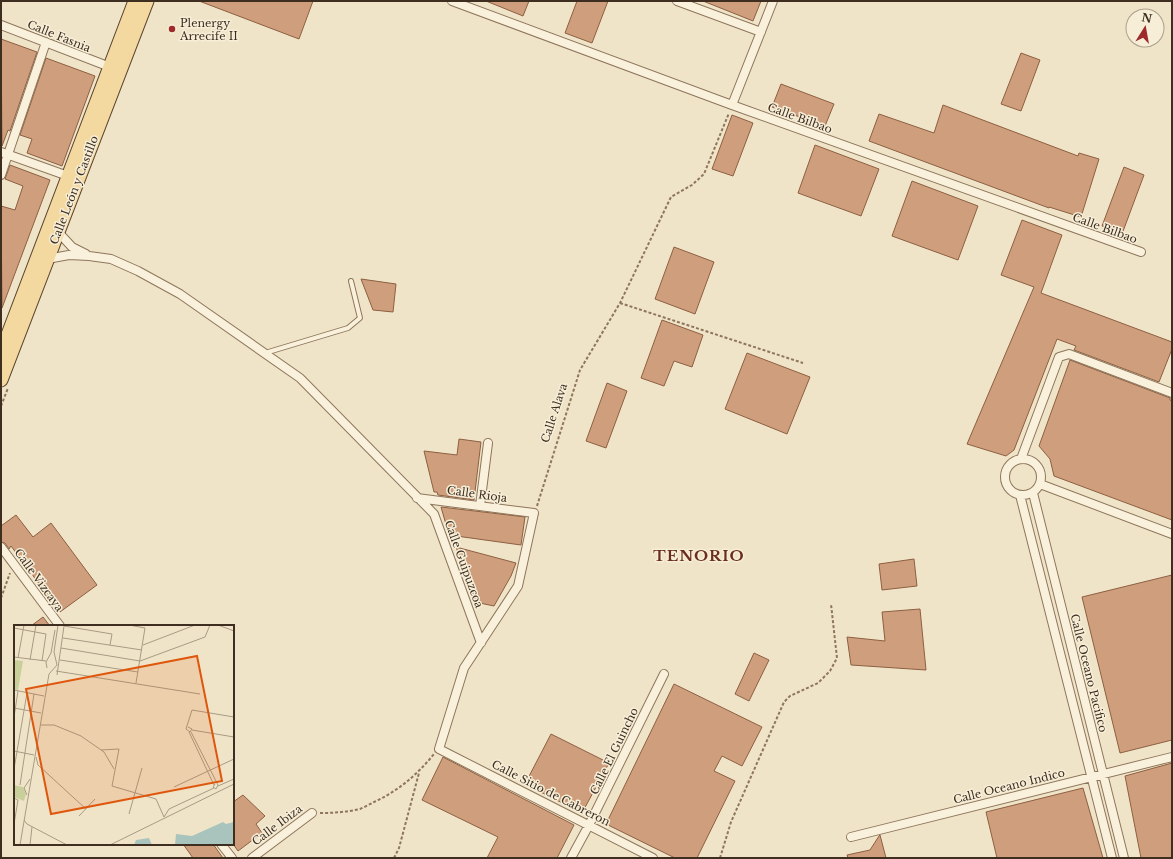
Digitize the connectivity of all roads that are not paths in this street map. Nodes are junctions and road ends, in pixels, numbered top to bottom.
1 (135, 1) edge
2 (147, 1) edge
3 (452, 1) edge
4 (677, 1) edge
5 (773, 1) edge
6 (1, 25) edge
7 (761, 32) junction
8 (46, 42) junction
9 (110, 67) junction
10 (732, 105) junction
11 (5, 153) edge
12 (1, 175) edge
13 (68, 176) junction
14 (59, 233) junction
15 (1141, 252) dead end
16 (89, 256) junction
17 (47, 259) junction
18 (351, 281) dead end
19 (1, 353) edge
20 (266, 353) junction
21 (1, 380) edge
22 (1172, 393) edge
23 (488, 443) dead end
24 (1021, 459) junction
25 (1040, 484) junction
26 (1033, 492) junction
27 (1020, 495) junction
28 (417, 498) junction
29 (480, 506) junction
30 (1172, 534) edge
31 (1, 547) edge
32 (59, 625) edge
33 (481, 644) junction
34 (664, 674) dead end
35 (1172, 757) edge
36 (1104, 774) junction
37 (1092, 777) junction
38 (312, 813) road end
39 (589, 825) junction
40 (851, 837) dead end
41 (222, 845) edge
42 (232, 858) edge
43 (252, 858) edge
44 (571, 858) edge
45 (653, 858) edge
46 (1112, 858) edge
47 (1124, 858) edge

1 - 9 main road, Calle León y Castillo
2 - 14 main road, Calle León y Castillo
3 - 10 street, Calle Bilbao
4 - 7 street
5 - 7 street
6 - 8 street, Calle Fasnia
7 - 10 street
8 - 9 street, Calle Fasnia
8 - 11 street
9 - 13 main road, Calle León y Castillo
10 - 15 street, Calle Bilbao
11 - 12 street
11 - 13 street
13 - 19 main road, Calle León y Castillo
14 - 16 street
14 - 17 main road, Calle León y Castillo
16 - 17 street, Calle Guipuzcoa
16 - 20 street, Calle Guipuzcoa
17 - 21 main road, Calle León y Castillo
18 - 20 lane
20 - 28 street, Calle Guipuzcoa
22 - 24 street
23 - 29 street
24 - 25 street
24 - 27 street
25 - 26 street
25 - 30 street
26 - 27 street
26 - 36 street, Calle Oceano Pacifico
27 - 37 street, Calle Oceano Pacifico
28 - 29 street, Calle Rioja
28 - 33 street, Calle Guipuzcoa
29 - 33 street, Calle Rioja
31 - 32 street, Calle Vizcaya
33 - 39 street, Calle Sitio de Cabreron
34 - 39 street, Calle El Guincho
35 - 36 street, Calle Oceano Indico
36 - 37 street, Calle Oceano Indico
36 - 47 street, Calle Oceano Pacifico
37 - 40 street, Calle Oceano Indico
37 - 46 street, Calle Oceano Pacifico
38 - 43 street, Calle Ibiza
39 - 44 street, Calle El Guincho
39 - 45 street, Calle Sitio de Cabreron
41 - 42 street

